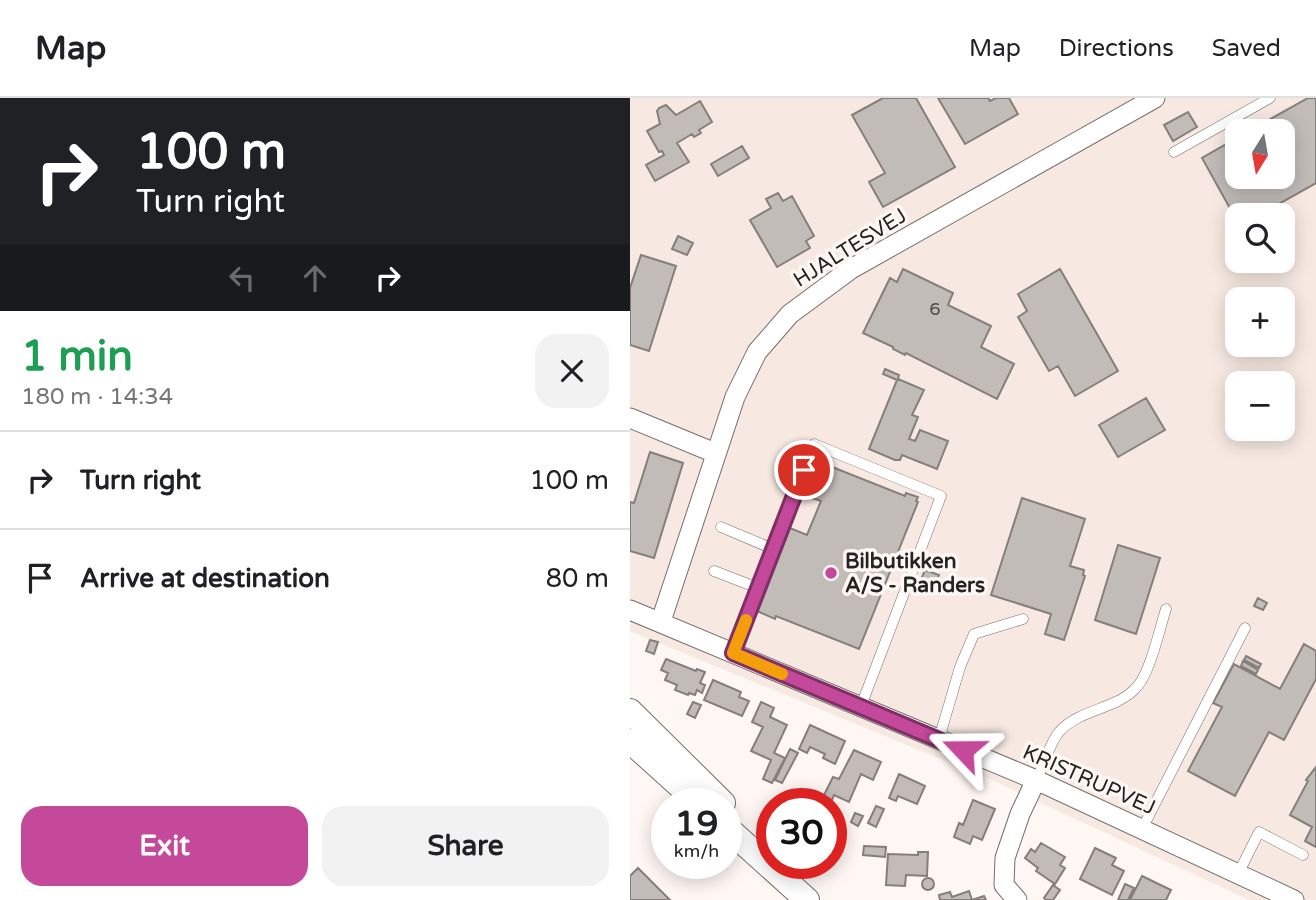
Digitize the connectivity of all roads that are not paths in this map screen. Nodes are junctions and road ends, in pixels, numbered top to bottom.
1 (1155, 98) edge
2 (1270, 98) edge
3 (1174, 152) dead end
4 (630, 418) edge
5 (715, 453) junction
6 (721, 527) dead end
7 (773, 549) junction
8 (714, 571) dead end
9 (758, 589) junction
10 (1166, 609) dead end
11 (630, 610) edge
12 (1023, 619) dead end
13 (661, 621) junction
14 (1245, 628) dead end
15 (733, 653) junction
16 (861, 706) junction
17 (630, 711) edge
18 (939, 739) junction
19 (630, 741) edge
20 (1036, 780) junction
21 (682, 788) edge
22 (707, 788) edge
23 (742, 823) edge
24 (1142, 829) junction
25 (756, 838) edge
26 (742, 841) edge
27 (1303, 855) dead end
28 (1238, 874) junction
29 (796, 879) edge
30 (807, 900) edge
31 (816, 900) edge
32 (1017, 900) edge
33 (1294, 900) edge

1 - 5 street, HJALTESVEJ
2 - 3 lane
4 - 5 street
5 - 13 street, HJALTESVEJ
6 - 7 lane
7 - 9 lane
7 - 16 lane
8 - 9 lane
9 - 15 lane
10 - 20 lane
11 - 13 street, KRISTRUPVEJ
12 - 18 lane
13 - 15 street, KRISTRUPVEJ
14 - 24 lane
15 - 16 street, KRISTRUPVEJ
16 - 18 street, KRISTRUPVEJ
17 - 22 street
18 - 20 street, KRISTRUPVEJ
19 - 21 street
20 - 24 street, KRISTRUPVEJ
20 - 32 street
23 - 25 street
24 - 28 street, KRISTRUPVEJ
26 - 30 street
27 - 28 lane
28 - 33 street, KRISTRUPVEJ
29 - 31 street

